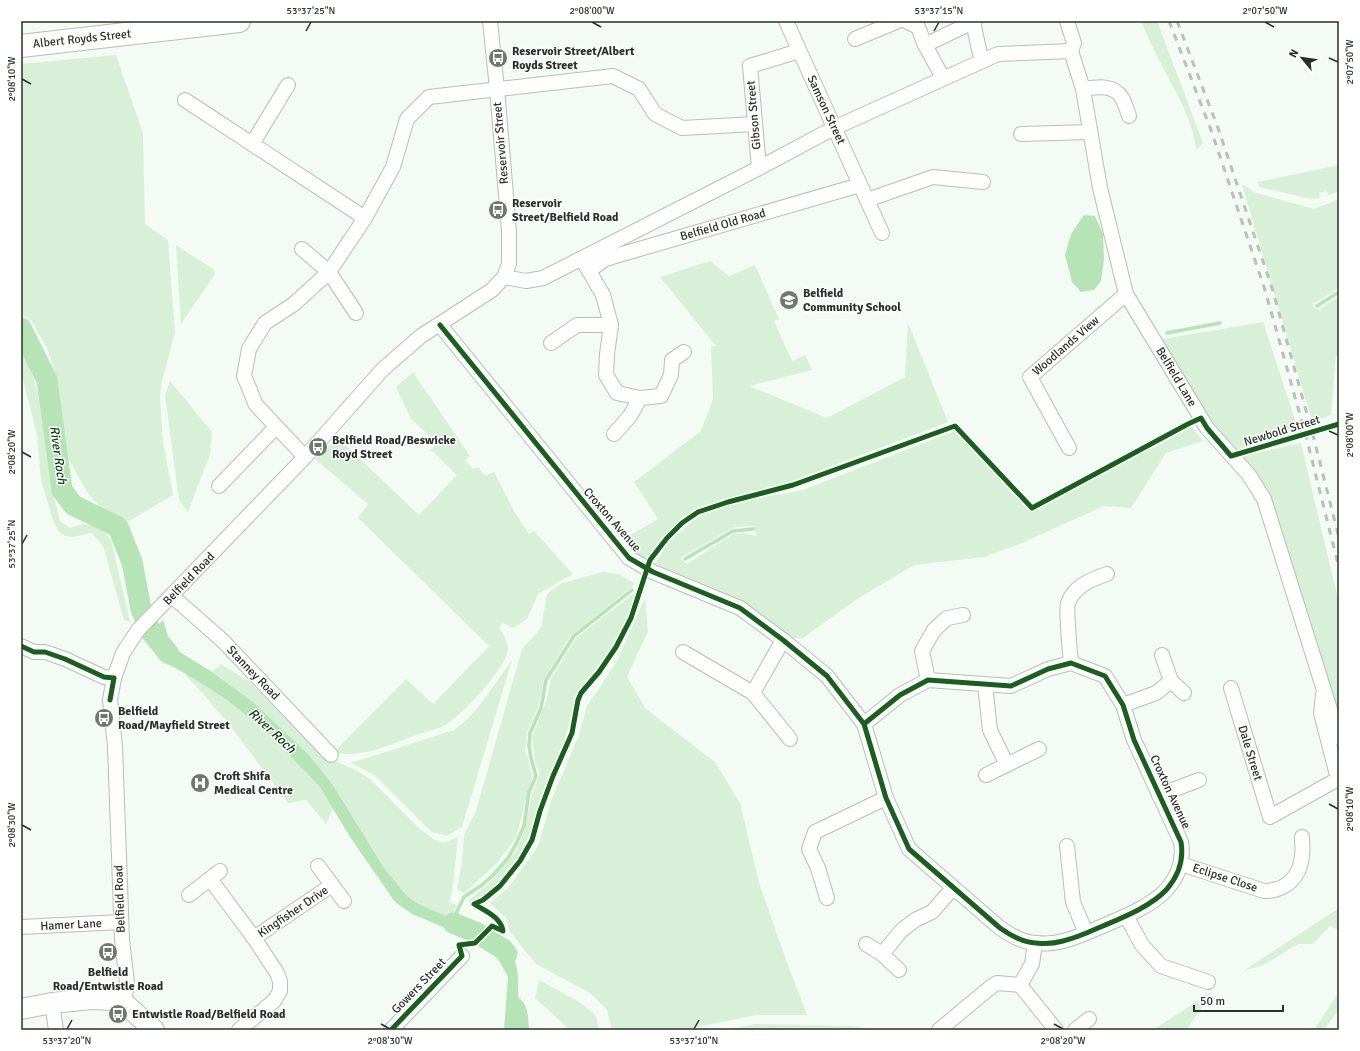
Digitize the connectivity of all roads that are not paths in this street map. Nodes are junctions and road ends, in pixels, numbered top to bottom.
1 (239, 21) edge
2 (490, 21) edge
3 (786, 21) edge
4 (898, 21) edge
5 (906, 21) edge
6 (974, 21) edge
7 (1067, 21) edge
8 (854, 40) dead end
9 (925, 45) junction
10 (21, 46) edge
11 (799, 51) junction
12 (1071, 52) junction
13 (983, 60) junction
14 (943, 78) junction
15 (288, 85) dead end
16 (497, 89) junction
17 (1083, 89) junction
18 (185, 100) dead end
19 (1129, 116) dead end
20 (755, 124) junction
21 (834, 128) junction
22 (1090, 132) junction
23 (1021, 134) dead end
24 (252, 144) junction
25 (759, 168) junction
26 (983, 182) dead end
27 (860, 185) junction
28 (867, 200) junction
29 (365, 218) junction
30 (882, 234) dead end
31 (302, 249) dead end
32 (581, 258) junction
33 (506, 271) junction
34 (589, 271) junction
35 (329, 272) junction
36 (1126, 294) junction
37 (356, 312) dead end
38 (440, 324) junction
39 (611, 325) junction
40 (551, 343) dead end
41 (684, 352) dead end
42 (640, 398) junction
43 (276, 427) junction
44 (614, 434) dead end
45 (1069, 448) dead end
46 (305, 458) junction
47 (219, 486) dead end
48 (1107, 574) dead end
49 (172, 596) junction
50 (963, 615) dead end
51 (783, 640) junction
52 (21, 646) edge
53 (683, 652) dead end
54 (1162, 656) dead end
55 (1071, 663) junction
56 (114, 678) junction
57 (928, 680) junction
58 (1171, 681) junction
59 (985, 685) junction
60 (1231, 688) dead end
61 (1323, 688) junction
62 (753, 693) junction
63 (1184, 693) dead end
64 (1123, 704) junction
65 (864, 724) junction
66 (1339, 738) edge
67 (790, 739) dead end
68 (1039, 749) dead end
69 (331, 755) dead end
70 (1007, 765) junction
71 (986, 774) dead end
72 (1199, 780) dead end
73 (1159, 794) junction
74 (886, 798) junction
75 (1302, 837) dead end
76 (1067, 846) dead end
77 (1181, 864) junction
78 (318, 866) dead end
79 (332, 885) junction
80 (953, 888) junction
81 (189, 895) dead end
82 (827, 898) dead end
83 (344, 900) dead end
84 (1126, 916) junction
85 (121, 922) junction
86 (21, 927) edge
87 (1086, 933) junction
88 (254, 938) junction
89 (1035, 943) junction
90 (866, 944) dead end
91 (882, 954) junction
92 (462, 956) dead end
93 (899, 970) dead end
94 (1208, 982) dead end
95 (1020, 985) junction
96 (124, 1002) junction
97 (52, 1003) junction
98 (21, 1009) edge
99 (1089, 1019) dead end
100 (56, 1030) edge
101 (154, 1030) edge
102 (239, 1030) edge
103 (391, 1030) edge
104 (939, 1030) edge
105 (1056, 1030) edge
106 (1075, 1030) edge

1 - 10 main road, Albert Royds Street
2 - 16 street, Reservoir Street
3 - 11 street, Samson Street
4 - 8 street
5 - 9 street
6 - 9 street
6 - 13 street
7 - 12 street, Belfield Lane
9 - 14 street
11 - 20 street, Gibson Street
11 - 21 street, Samson Street
12 - 13 street
12 - 17 street, Belfield Lane
13 - 14 street
14 - 21 street
15 - 24 street
16 - 20 street
16 - 29 street
16 - 33 street, Reservoir Street
17 - 19 street
17 - 22 street, Belfield Lane
18 - 24 street
20 - 25 street, Gibson Street
21 - 25 street
21 - 27 street, Samson Street
22 - 23 street
22 - 36 street, Belfield Lane
24 - 29 street
25 - 32 street
26 - 28 street
27 - 28 street, Samson Street
27 - 34 street, Belfield Old Road
28 - 30 street, Samson Street
29 - 35 street
31 - 35 street
32 - 33 street
32 - 34 street
33 - 38 street, Belfield Road
34 - 39 street
35 - 37 street
35 - 43 street
36 - 45 street, Woodlands View
36 - 61 street, Belfield Lane
38 - 46 street, Belfield Road
38 - 51 street, Croxton Avenue
39 - 40 street
39 - 42 street
41 - 42 street
42 - 44 street
43 - 46 street
43 - 47 street
46 - 49 street, Belfield Road
48 - 55 street
49 - 56 street, Belfield Road
49 - 69 street, Stanney Road
50 - 57 street
51 - 62 street
51 - 65 street, Croxton Avenue
52 - 56 street
53 - 62 street
54 - 58 street
55 - 59 street
55 - 64 street, Croxton Avenue
56 - 85 street, Belfield Road
57 - 59 street
57 - 65 street
58 - 63 street
58 - 64 street
59 - 70 street
60 - 61 street, Dale Street
61 - 66 street, Belfield Lane
62 - 67 street
64 - 73 street, Croxton Avenue
65 - 74 street, Croxton Avenue
68 - 70 street
70 - 71 street
72 - 73 street
73 - 77 street, Croxton Avenue
74 - 80 street, Croxton Avenue
74 - 82 street
75 - 77 street, Eclipse Close
76 - 87 street
77 - 84 street, Croxton Avenue
78 - 79 street, Kingfisher Drive
79 - 83 street, Kingfisher Drive
79 - 88 street, Kingfisher Drive
80 - 89 street, Croxton Avenue
80 - 91 street
81 - 88 street, Kingfisher Drive
84 - 87 street, Croxton Avenue
84 - 94 street
85 - 86 street, Hamer Lane
85 - 96 street, Belfield Road
87 - 89 street, Croxton Avenue
88 - 102 street, Kingfisher Drive
89 - 95 street
90 - 91 street
91 - 93 street
92 - 103 street, Gowers Street
95 - 104 street
95 - 105 street
96 - 97 main road
96 - 101 main road
97 - 98 main road
97 - 100 street
99 - 106 street

